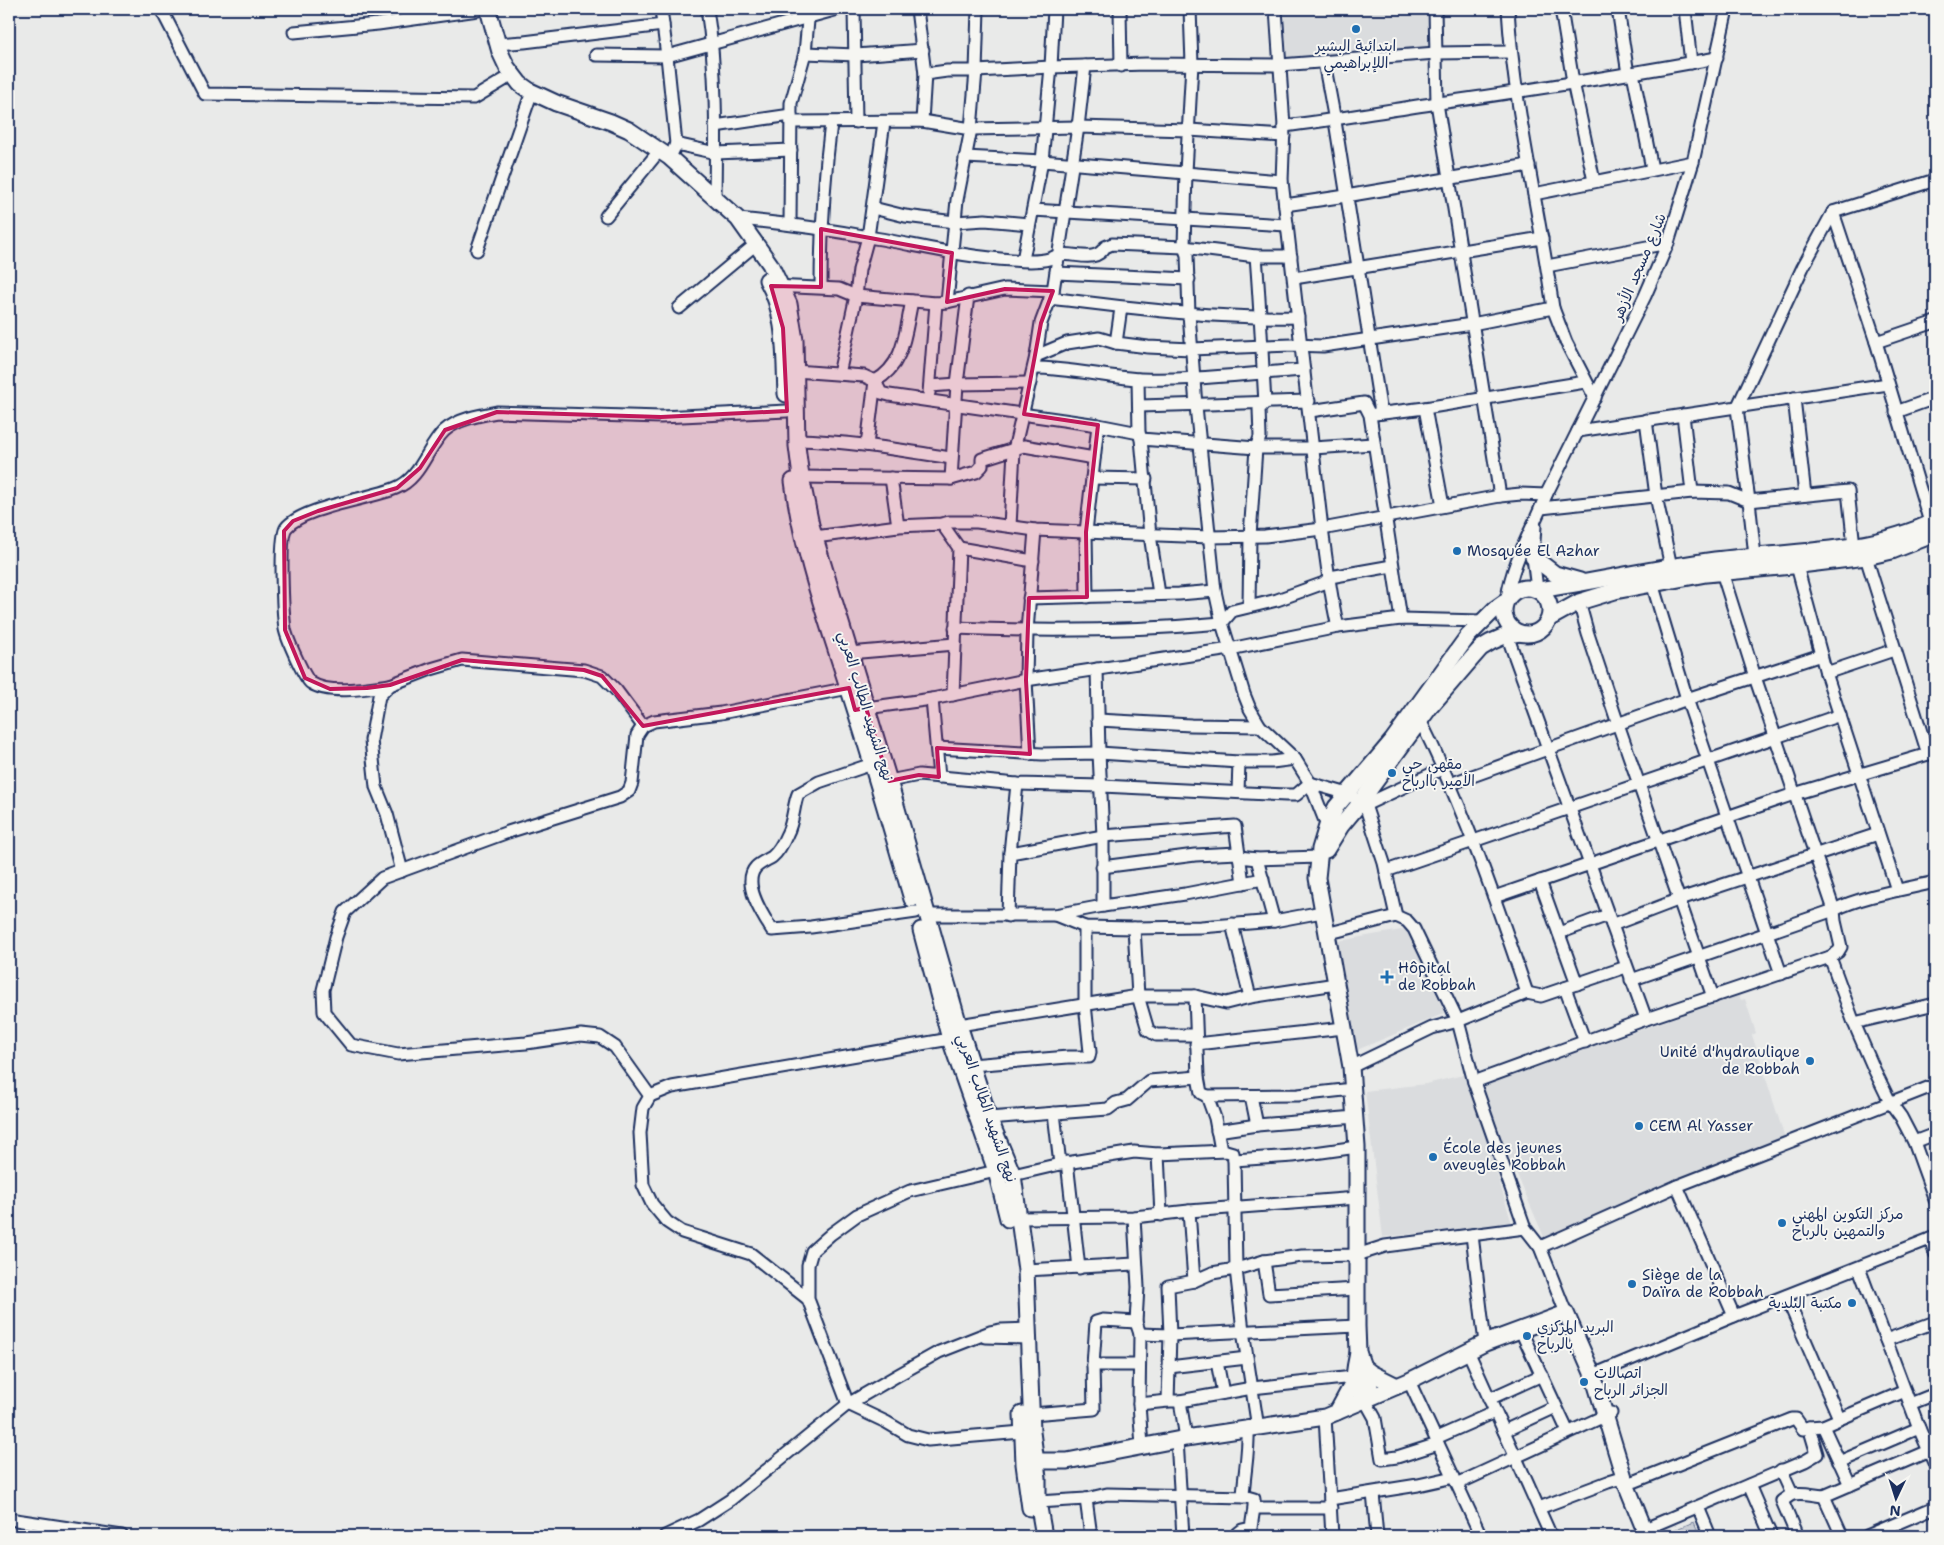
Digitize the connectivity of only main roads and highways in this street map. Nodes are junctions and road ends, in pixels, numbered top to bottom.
1 (481, 9) edge
2 (577, 116) junction
3 (687, 177) junction
4 (776, 286) junction
5 (1934, 530) edge
6 (1533, 557) road end
7 (1586, 583) junction
8 (1538, 590) junction
9 (1506, 600) junction
10 (1550, 618) junction
11 (1514, 634) junction
12 (861, 709) junction
13 (1358, 800) junction
14 (1317, 878) junction
15 (922, 913) junction
16 (1023, 1334) junction
17 (1357, 1369) junction
18 (1403, 1383) junction
19 (1369, 1401) junction
20 (1330, 1414) junction
21 (1067, 1461) junction
22 (1030, 1463) junction
23 (1033, 1479) junction
24 (1652, 1533) edge
25 (1033, 1536) edge
26 (1044, 1536) edge

1 - 2 main road, نهج الشهيد الطالب العربي
1 - 2 main road, نهج الشهيد الطالب العربي
2 - 3 main road, نهج الشهيد الطالب العربي
3 - 4 main road, نهج الشهيد الطالب العربي
3 - 4 main road, نهج الشهيد الطالب العربي
4 - 12 main road, نهج الشهيد الطالب العربي
4 - 12 main road, نهج الشهيد الطالب العربي
5 - 7 main road
5 - 10 main road
6 - 7 main road
7 - 8 main road
8 - 9 main road
8 - 10 main road
9 - 11 main road
9 - 13 main road
10 - 11 main road
11 - 13 main road
12 - 15 main road, نهج الشهيد الطالب العربي
12 - 15 main road, نهج الشهيد الطالب العربي
13 - 14 main road
13 - 14 main road
14 - 17 main road
15 - 16 main road, نهج الشهيد الطالب العربي
15 - 16 main road, نهج الشهيد الطالب العربي
16 - 22 main road, نهج الشهيد الطالب العربي
16 - 22 main road, نهج الشهيد الطالب العربي
17 - 18 main road
17 - 19 main road
17 - 20 main road
18 - 19 main road
18 - 24 main road
19 - 20 main road
20 - 21 main road
21 - 22 main road
21 - 23 main road
22 - 23 main road, نهج الشهيد الطالب العربي
23 - 25 main road, نهج الشهيد الطالب العربي
23 - 26 main road, نهج الشهيد الطالب العربي

